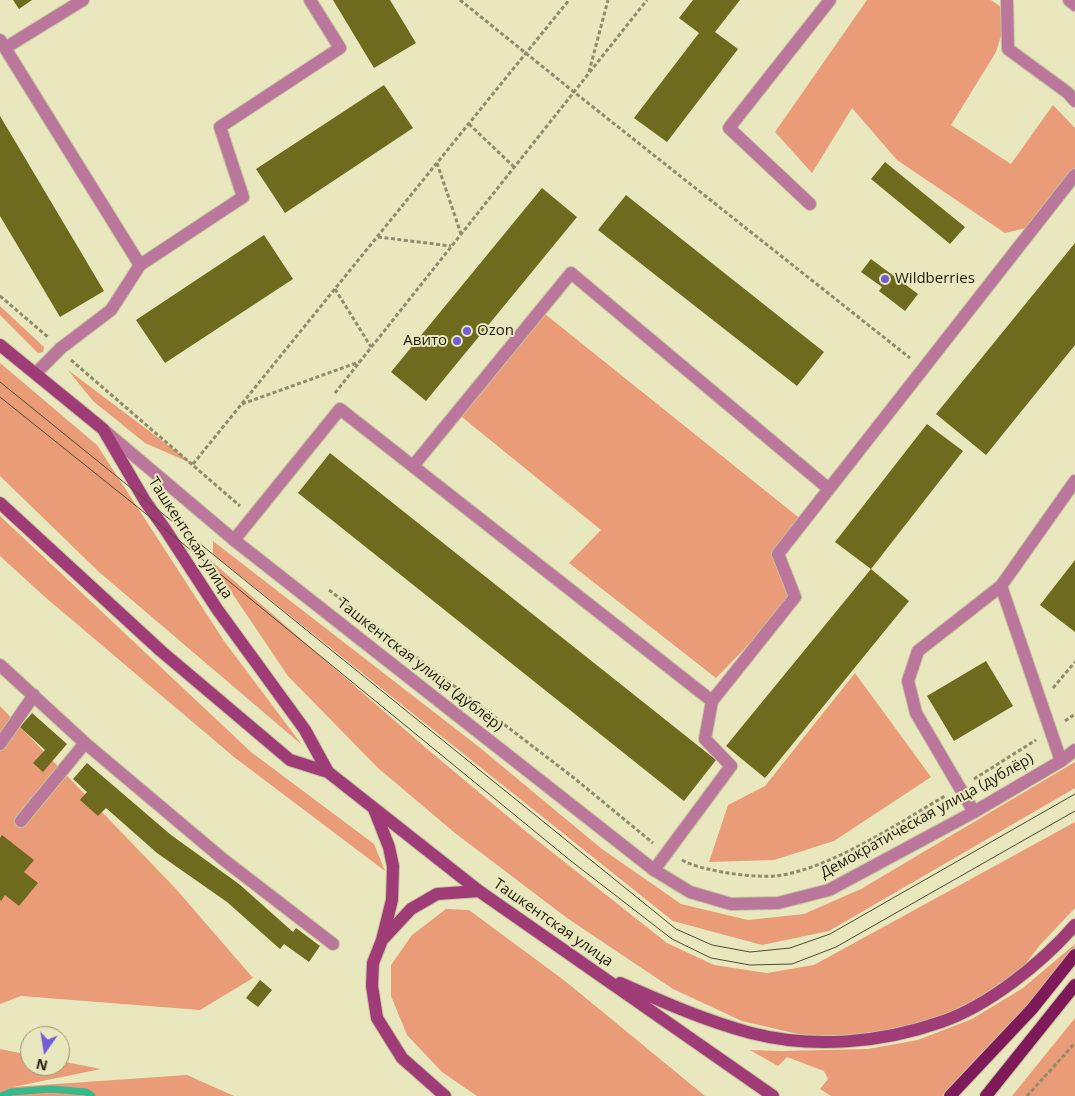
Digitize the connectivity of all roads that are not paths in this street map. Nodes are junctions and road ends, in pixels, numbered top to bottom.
1 (82, 0) edge
2 (310, 0) edge
3 (830, 0) edge
4 (1007, 0) edge
5 (1068, 0) edge
6 (1075, 5) edge
7 (2, 44) edge
8 (1073, 92) edge
9 (1075, 175) edge
10 (810, 204) dead end
11 (140, 264) junction
12 (0, 345) edge
13 (36, 373) junction
14 (103, 429) junction
15 (413, 466) junction
16 (1075, 481) edge
17 (829, 488) junction
18 (0, 503) edge
19 (234, 540) junction
20 (1002, 586) junction
21 (0, 665) edge
22 (34, 695) junction
23 (712, 701) junction
24 (85, 743) junction
25 (0, 744) edge
26 (1075, 750) edge
27 (1061, 761) junction
28 (328, 772) junction
29 (374, 808) junction
30 (974, 812) junction
31 (21, 821) dead end
32 (654, 870) junction
33 (479, 892) junction
34 (731, 904) joint
35 (1075, 926) edge
36 (382, 940) junction
37 (333, 944) dead end
38 (1075, 955) edge
39 (595, 972) junction
40 (1075, 985) edge
41 (770, 1093) edge
42 (445, 1096) edge
43 (950, 1096) edge
44 (986, 1096) edge

1 - 7 street
2 - 11 street
3 - 10 street
4 - 8 street
5 - 6 street
7 - 11 street
9 - 17 street
11 - 13 street
12 - 13 main road, Ташкентская улица
13 - 14 main road, Ташкентская улица
14 - 19 street, Ташкентская улица (дублёр)
14 - 28 main road, Ташкентская улица
15 - 17 street
15 - 19 street
15 - 23 street
16 - 20 street
17 - 23 street
18 - 28 main road, Ташкентская улица
19 - 32 street, Ташкентская улица (дублёр)
20 - 27 street
20 - 30 street
21 - 22 street
22 - 24 street
22 - 25 street
23 - 32 street
24 - 31 street
24 - 37 street
26 - 27 street, Демократическая улица (дублёр)
27 - 30 street, Демократическая улица (дублёр)
28 - 29 main road, Ташкентская улица
29 - 33 main road, Ташкентская улица
29 - 36 main road
30 - 34 street, Демократическая улица (дублёр)
32 - 34 street, Ташкентская улица (дублёр)
33 - 36 main road
33 - 39 main road, Ташкентская улица
35 - 39 main road
36 - 42 main road
38 - 43 main road
39 - 41 main road, Ташкентская улица
40 - 44 main road

